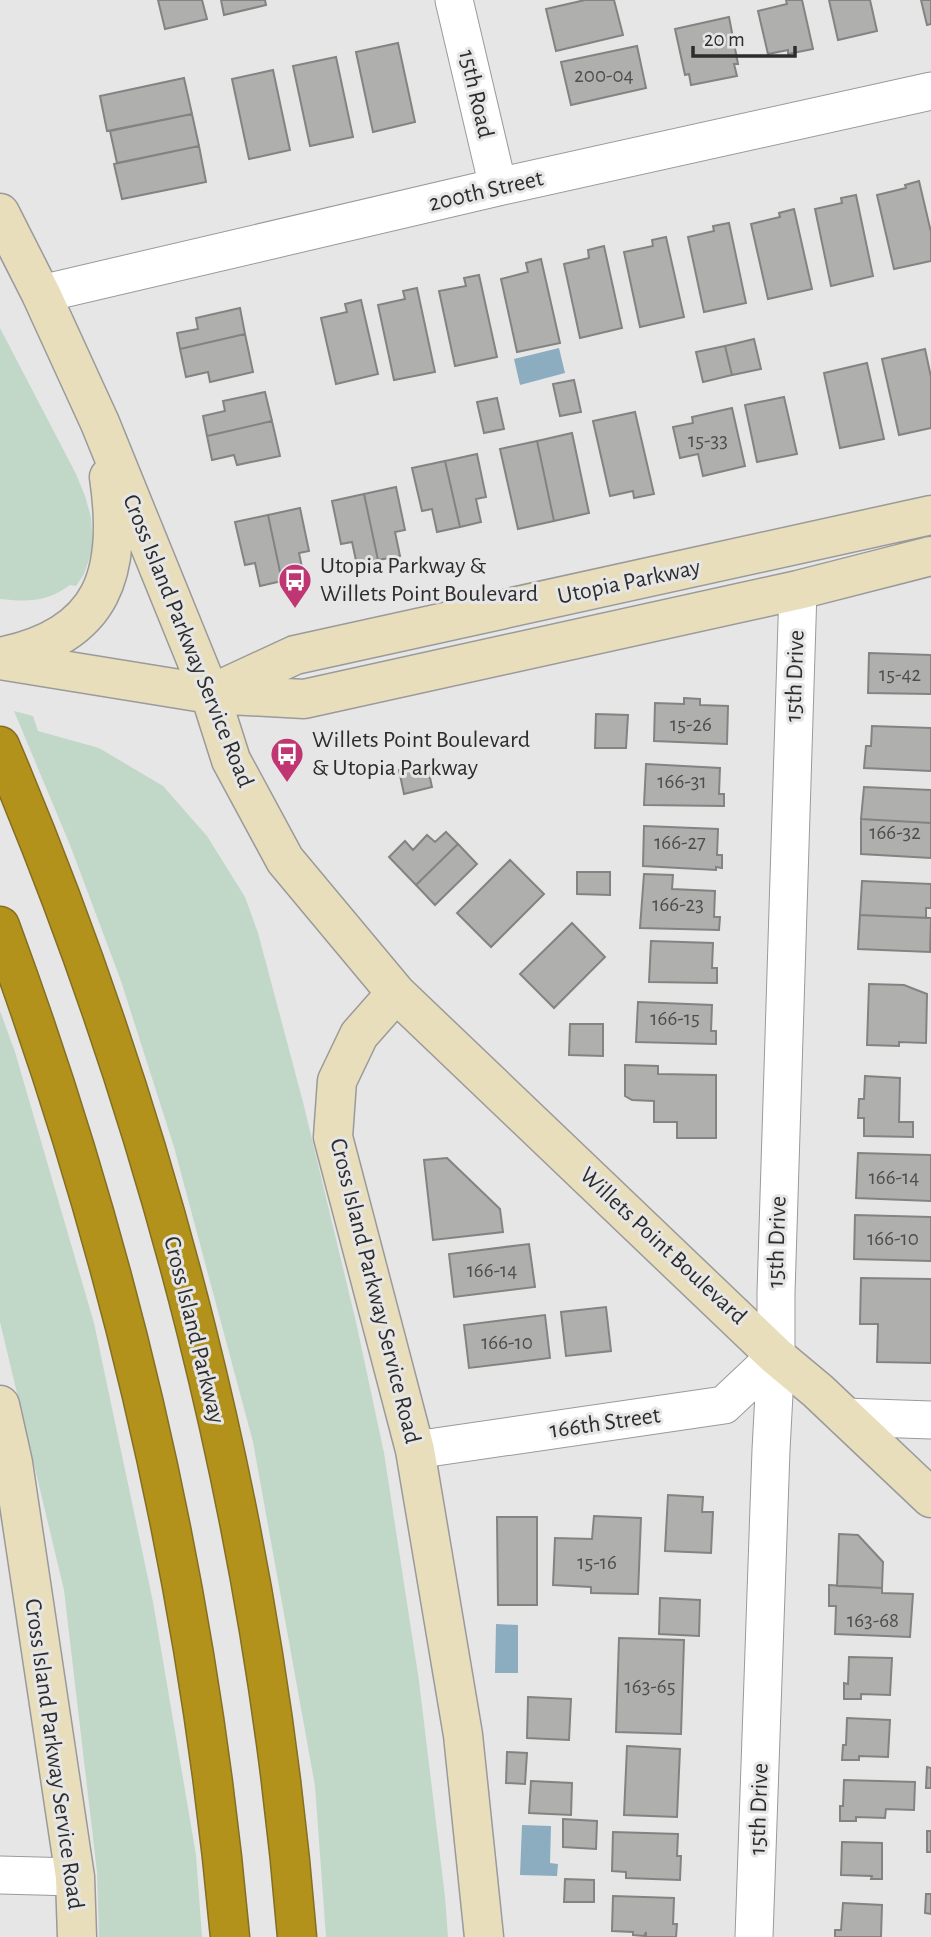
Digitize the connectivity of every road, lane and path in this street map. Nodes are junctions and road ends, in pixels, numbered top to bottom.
1 (454, 0) edge
2 (931, 92) edge
3 (498, 187) junction
4 (0, 213) edge
5 (41, 293) junction
6 (100, 423) junction
7 (931, 515) edge
8 (931, 556) edge
9 (798, 590) junction
10 (0, 658) edge
11 (210, 694) junction
12 (0, 746) edge
13 (0, 926) edge
14 (396, 993) junction
15 (776, 1356) junction
16 (0, 1405) edge
17 (845, 1417) junction
18 (931, 1420) edge
19 (415, 1450) junction
20 (6, 1464) edge
21 (931, 1498) edge
22 (0, 1875) edge
23 (75, 1877) junction
24 (77, 1937) edge
25 (230, 1937) edge
26 (297, 1937) edge
27 (484, 1937) edge
28 (754, 1937) edge

1 - 3 street, 15th Road
2 - 3 street, 200th Street
3 - 5 street, 200th Street
4 - 5 street, Cross Island Parkway Service Road
5 - 6 street, Cross Island Parkway Service Road
6 - 10 street
6 - 11 street, Cross Island Parkway Service Road
7 - 11 street, Utopia Parkway
8 - 9 street, Utopia Parkway
9 - 11 street, Utopia Parkway
9 - 15 street, 15th Drive
10 - 11 street, Utopia Parkway
11 - 14 street, Cross Island Parkway Service Road
12 - 26 highway, Cross Island Parkway
13 - 25 highway
14 - 15 street, Willets Point Boulevard
14 - 19 street, Cross Island Parkway Service Road
15 - 17 street, Willets Point Boulevard
15 - 19 street, 166th Street
15 - 28 street, 15th Drive
16 - 20 street, Cross Island Parkway Service Road
17 - 18 street
17 - 21 street, Willets Point Boulevard
19 - 27 street, Cross Island Parkway Service Road
20 - 23 street, Cross Island Parkway Service Road
22 - 23 street
23 - 24 street, Cross Island Parkway Service Road

